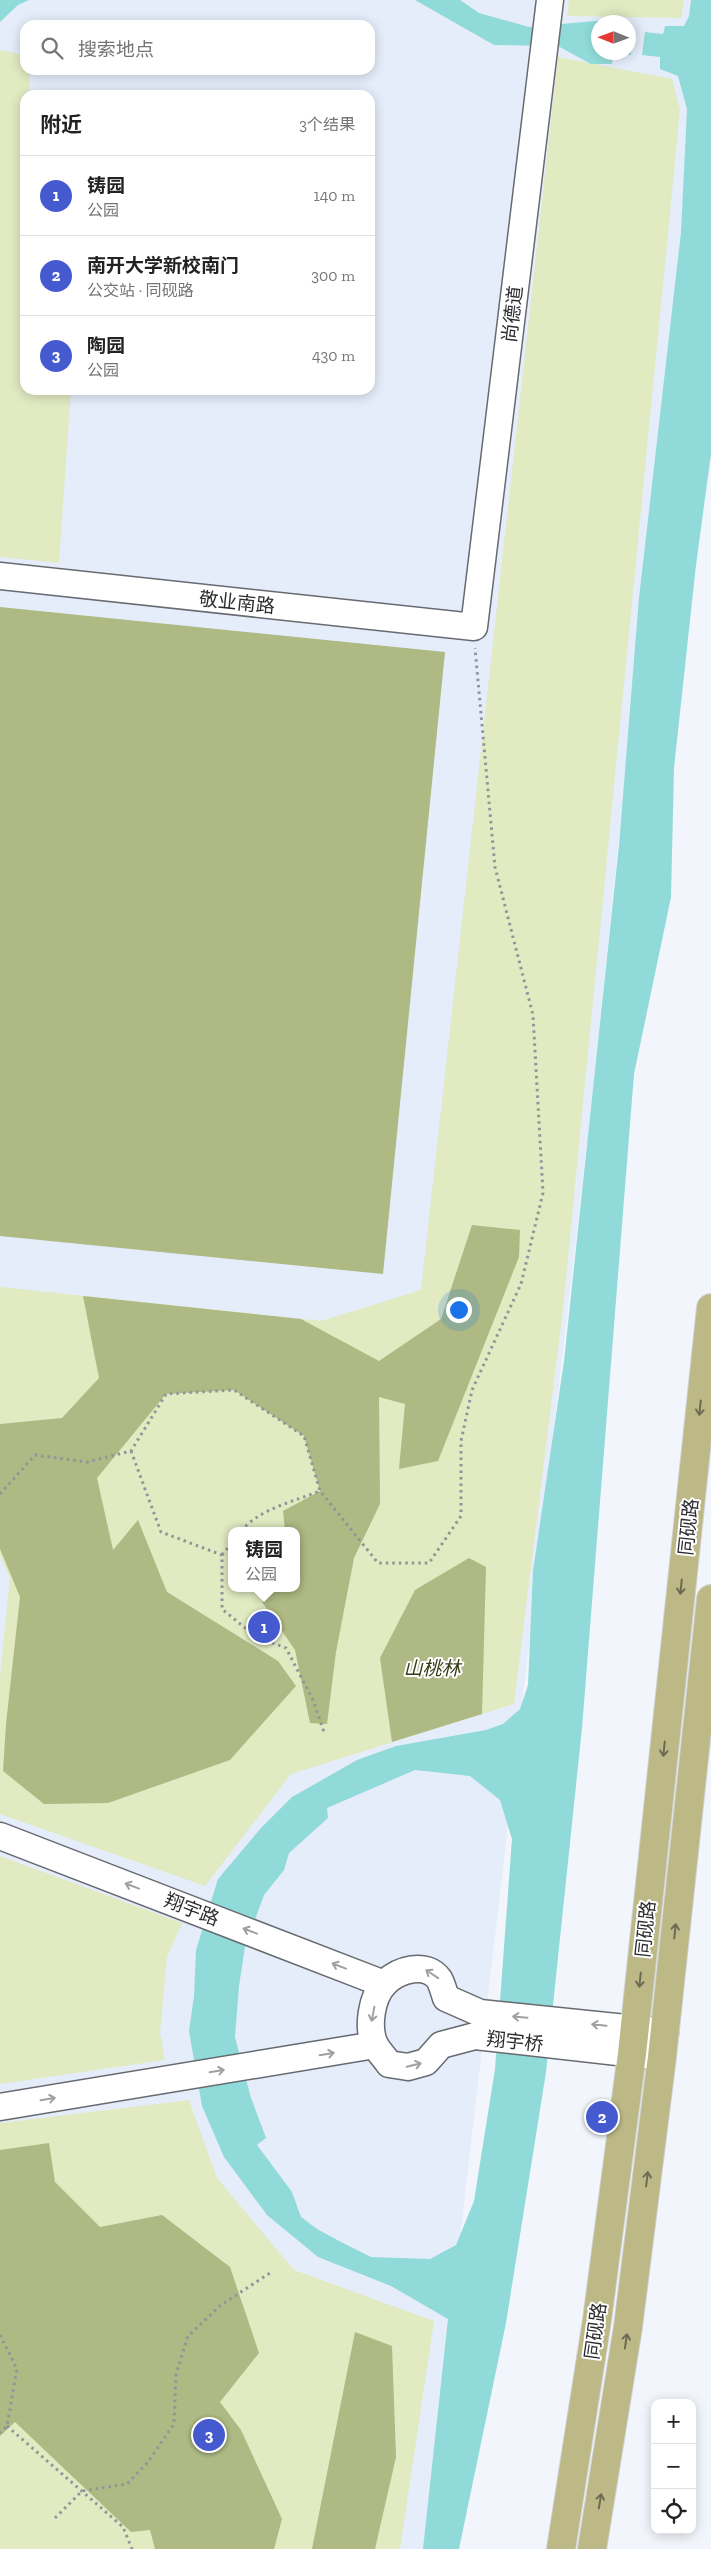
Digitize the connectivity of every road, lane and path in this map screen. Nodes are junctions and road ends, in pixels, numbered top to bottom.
1 (549, 9) edge
2 (0, 576) edge
3 (474, 627) junction
4 (711, 1308) edge
5 (131, 1451) junction
6 (320, 1491) junction
7 (0, 1494) edge
8 (244, 1527) edge
9 (228, 1548) edge
10 (222, 1555) junction
11 (711, 1599) edge
12 (325, 1735) dead end
13 (0, 1836) edge
14 (384, 1984) junction
15 (446, 1998) junction
16 (478, 2025) junction
17 (633, 2041) junction
18 (441, 2044) junction
19 (663, 2044) junction
20 (376, 2045) junction
21 (0, 2107) edge
22 (273, 2271) dead end
23 (0, 2335) edge
24 (7, 2426) junction
25 (0, 2434) edge
26 (82, 2491) junction
27 (55, 2518) dead end
28 (132, 2549) edge
29 (561, 2549) edge
30 (592, 2549) edge

1 - 3 street, 尚德道
2 - 3 street, 敬业南路
3 - 6 path
4 -> 17 main road, 同砚路
5 - 6 path
5 - 7 path
5 - 10 path
6 - 8 path
9 - 10 path
10 - 12 path
19 -> 11 main road, 同砚路
14 -> 13 street, 翔宇路
15 -> 14 street
14 -> 20 street
15 - 16 street
15 - 18 street
16 - 17 street, 翔宇桥
16 - 18 street
17 - 19 street, 翔宇桥
17 - 29 main road, 同砚路
20 -> 18 street
30 -> 19 main road, 同砚路
21 -> 20 street
22 - 26 path
23 - 24 path
24 - 25 path
24 - 26 path
26 - 27 path
26 - 28 path

